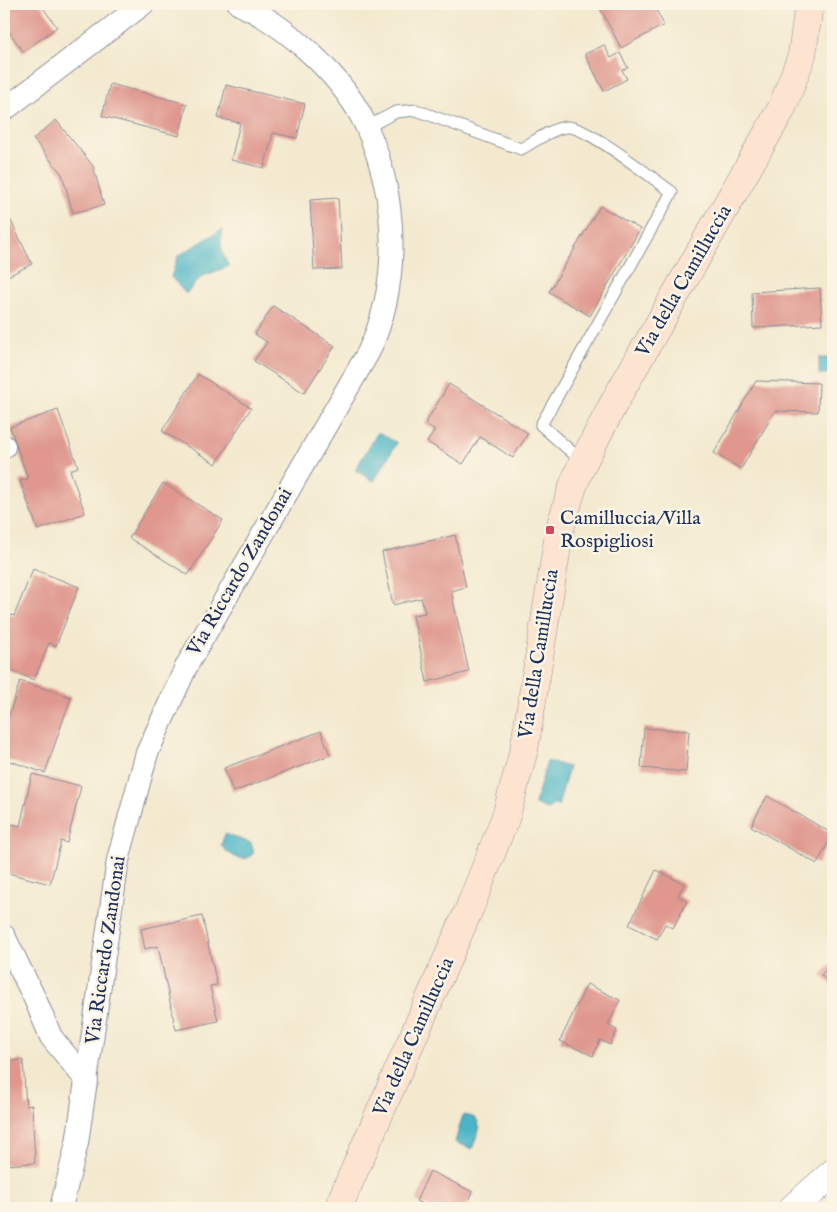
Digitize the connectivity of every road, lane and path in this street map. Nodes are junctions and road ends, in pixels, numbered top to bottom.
1 (143, 4) edge
2 (238, 4) edge
3 (809, 4) edge
4 (4, 110) edge
5 (367, 127) junction
6 (583, 462) junction
7 (4, 936) edge
8 (87, 1081) junction
9 (833, 1174) edge
10 (61, 1208) edge
11 (338, 1208) edge
12 (793, 1208) edge

1 - 4 street
2 - 5 street, Via Riccardo Zandonai
3 - 6 main road, Via della Camilluccia
5 - 6 lane
5 - 8 street, Via Riccardo Zandonai
6 - 11 main road, Via della Camilluccia
7 - 8 street
8 - 10 street, Via Riccardo Zandonai
9 - 12 street

